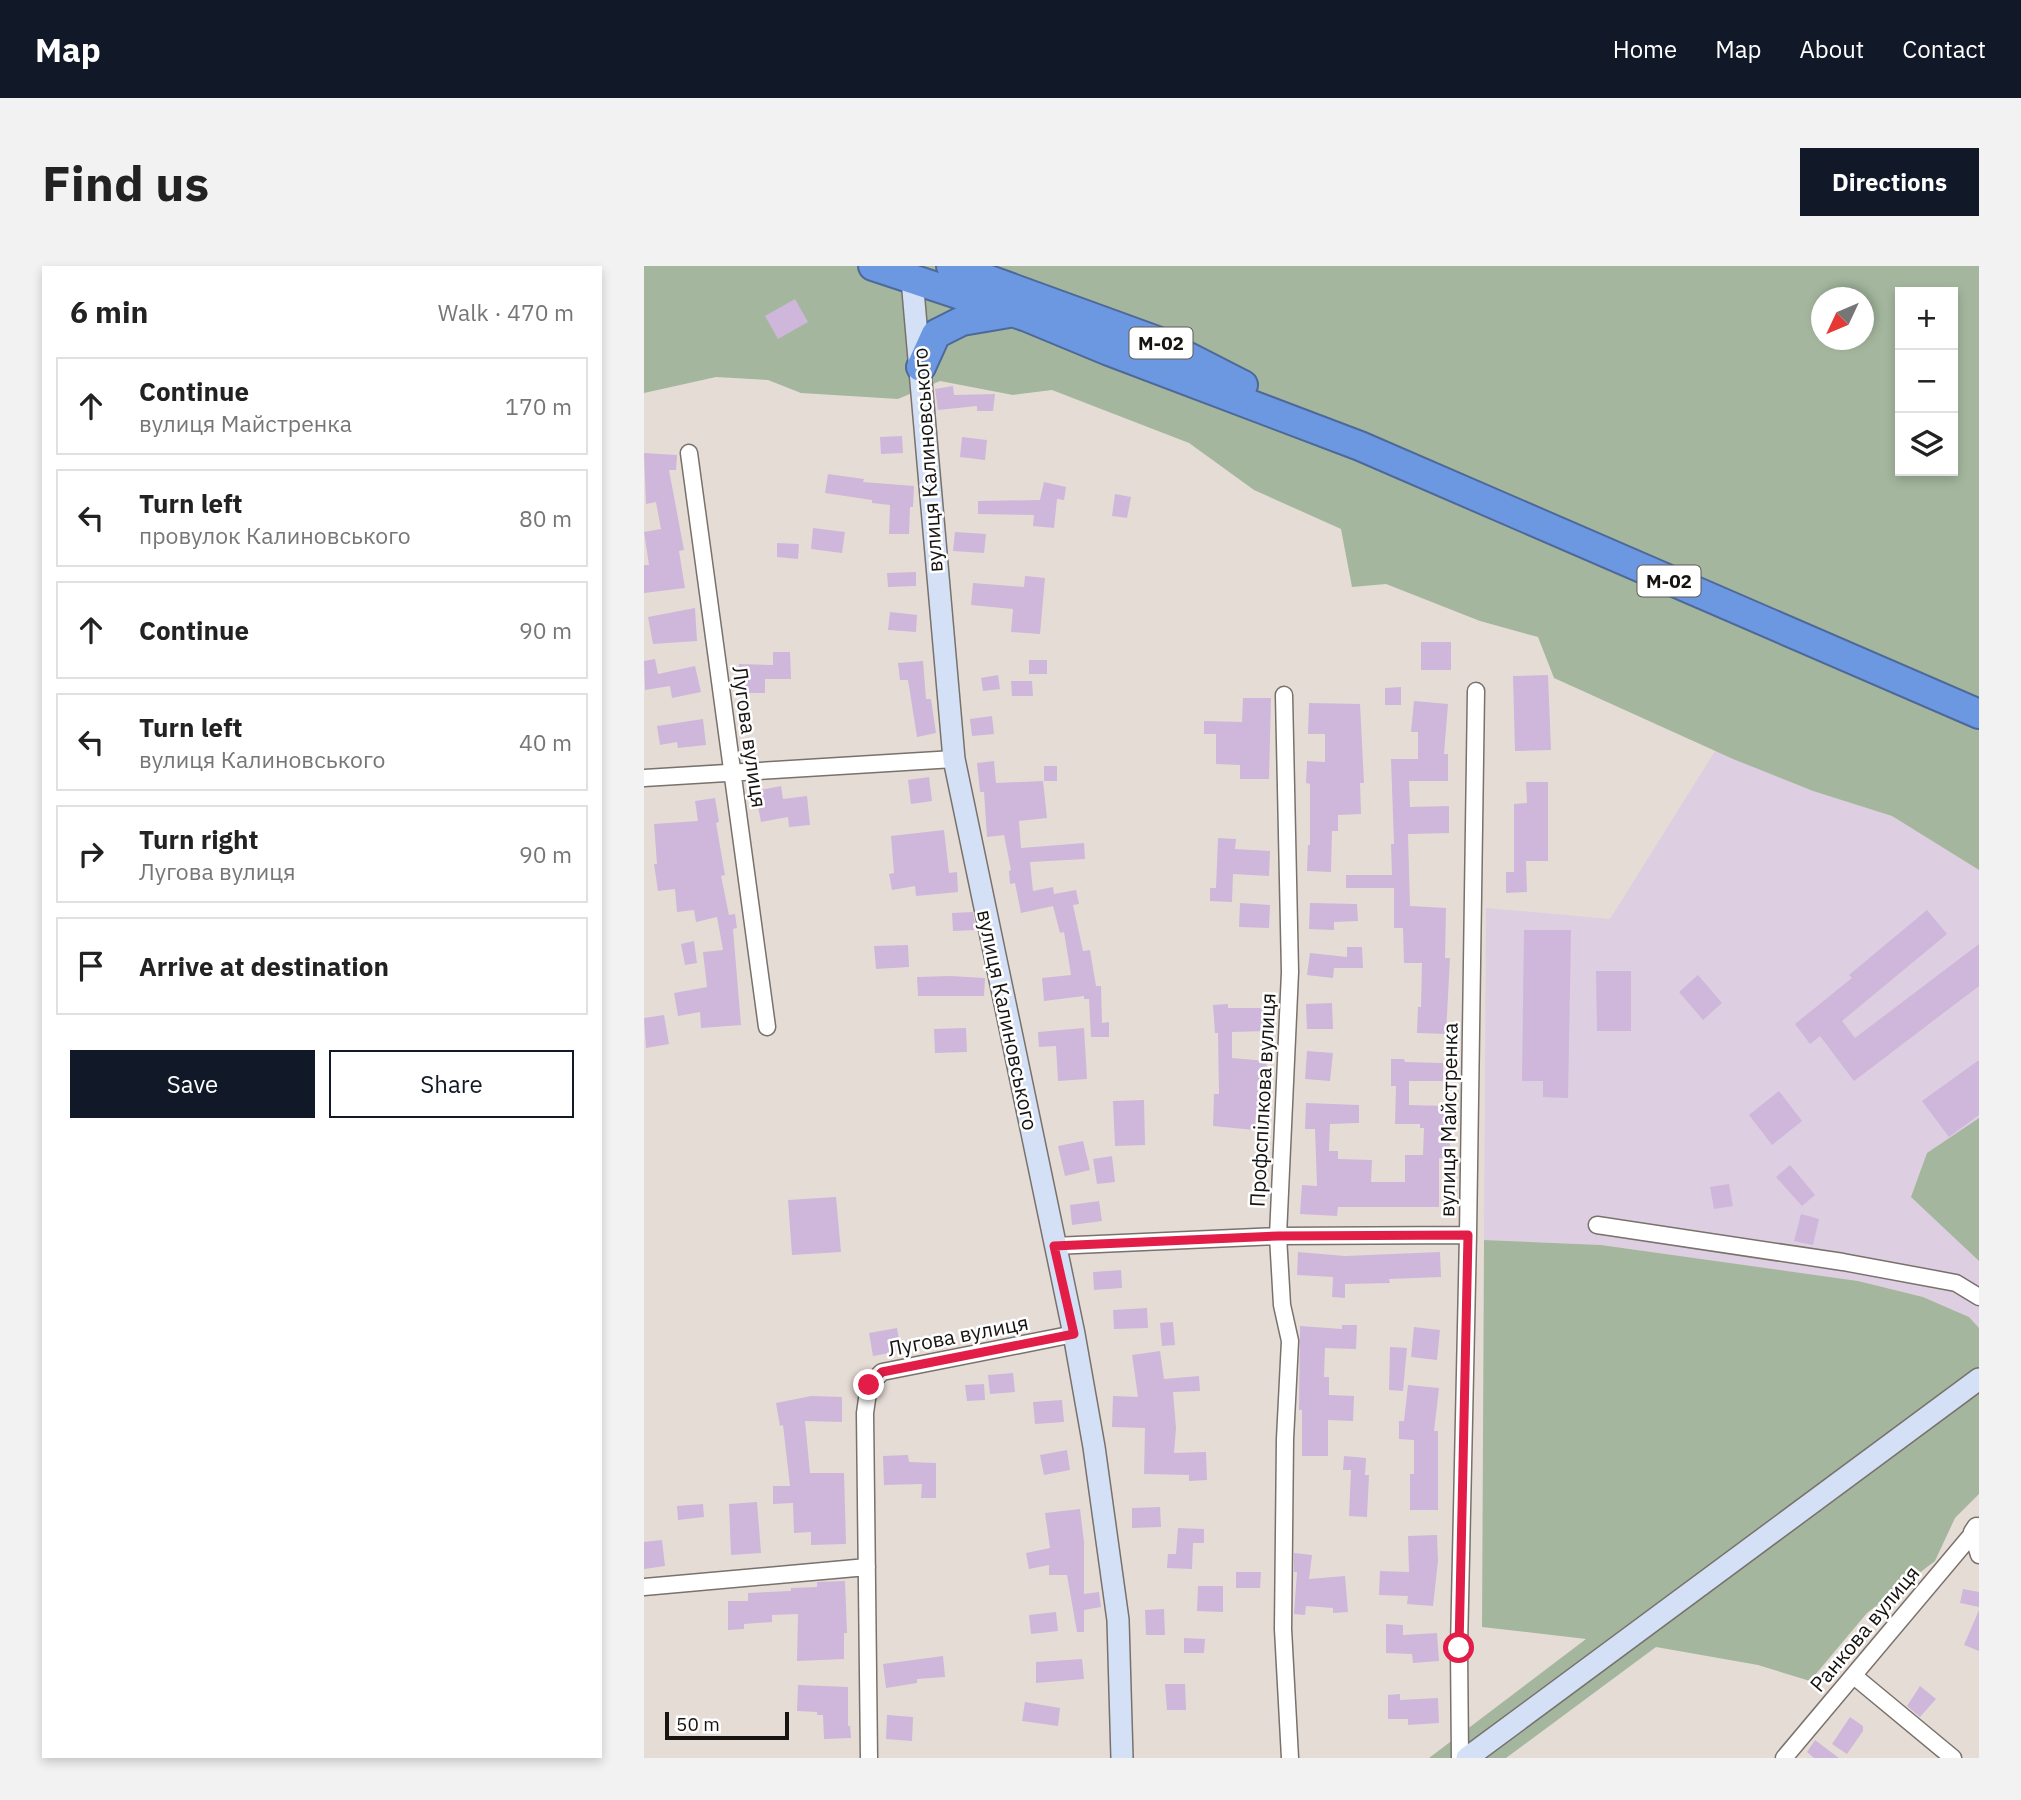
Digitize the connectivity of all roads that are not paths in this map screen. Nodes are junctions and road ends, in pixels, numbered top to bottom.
1 (873, 266) edge
2 (951, 266) edge
3 (912, 279) junction
4 (1012, 312) junction
5 (921, 367) junction
6 (1360, 446) junction
7 (689, 453) dead end
8 (1476, 691) dead end
9 (1284, 695) dead end
10 (1979, 714) edge
11 (954, 759) junction
12 (733, 772) junction
13 (644, 778) edge
14 (767, 1027) dead end
15 (1597, 1225) dead end
16 (1468, 1235) junction
17 (1278, 1236) junction
18 (1054, 1246) junction
19 (1979, 1297) edge
20 (1074, 1334) junction
21 (1979, 1379) edge
22 (1977, 1526) edge
23 (1979, 1555) edge
24 (867, 1567) junction
25 (644, 1587) edge
26 (1854, 1676) junction
27 (869, 1758) edge
28 (1122, 1758) edge
29 (1290, 1758) edge
30 (1460, 1758) edge
31 (1467, 1758) edge
32 (1784, 1758) edge
33 (1953, 1758) edge

1 - 3 highway, М-02
2 - 6 highway, М-02
3 - 4 highway, М-02
3 - 5 main road, вулиця Калиновського
4 - 5 highway
4 - 6 highway, М-02
5 - 11 main road, вулиця Калиновського
6 - 10 highway, М-02
7 - 12 street, Лугова вулиця
8 - 16 street, вулиця Майстренка
9 - 17 street, Профспілкова вулиця
11 - 12 street
11 - 18 main road, вулиця Калиновського
12 - 13 street
12 - 14 street, Лугова вулиця
15 - 19 street
16 - 17 street
16 - 30 street, вулиця Майстренка
17 - 18 street
17 - 29 street, Профспілкова вулиця
18 - 20 main road, вулиця Калиновського
20 - 24 street, Лугова вулиця
20 - 28 main road, вулиця Калиновського
21 - 31 main road
22 - 23 street
22 - 26 street, Ранкова вулиця
24 - 25 street
24 - 27 street, Лугова вулиця
26 - 32 street, Ранкова вулиця
26 - 33 street

